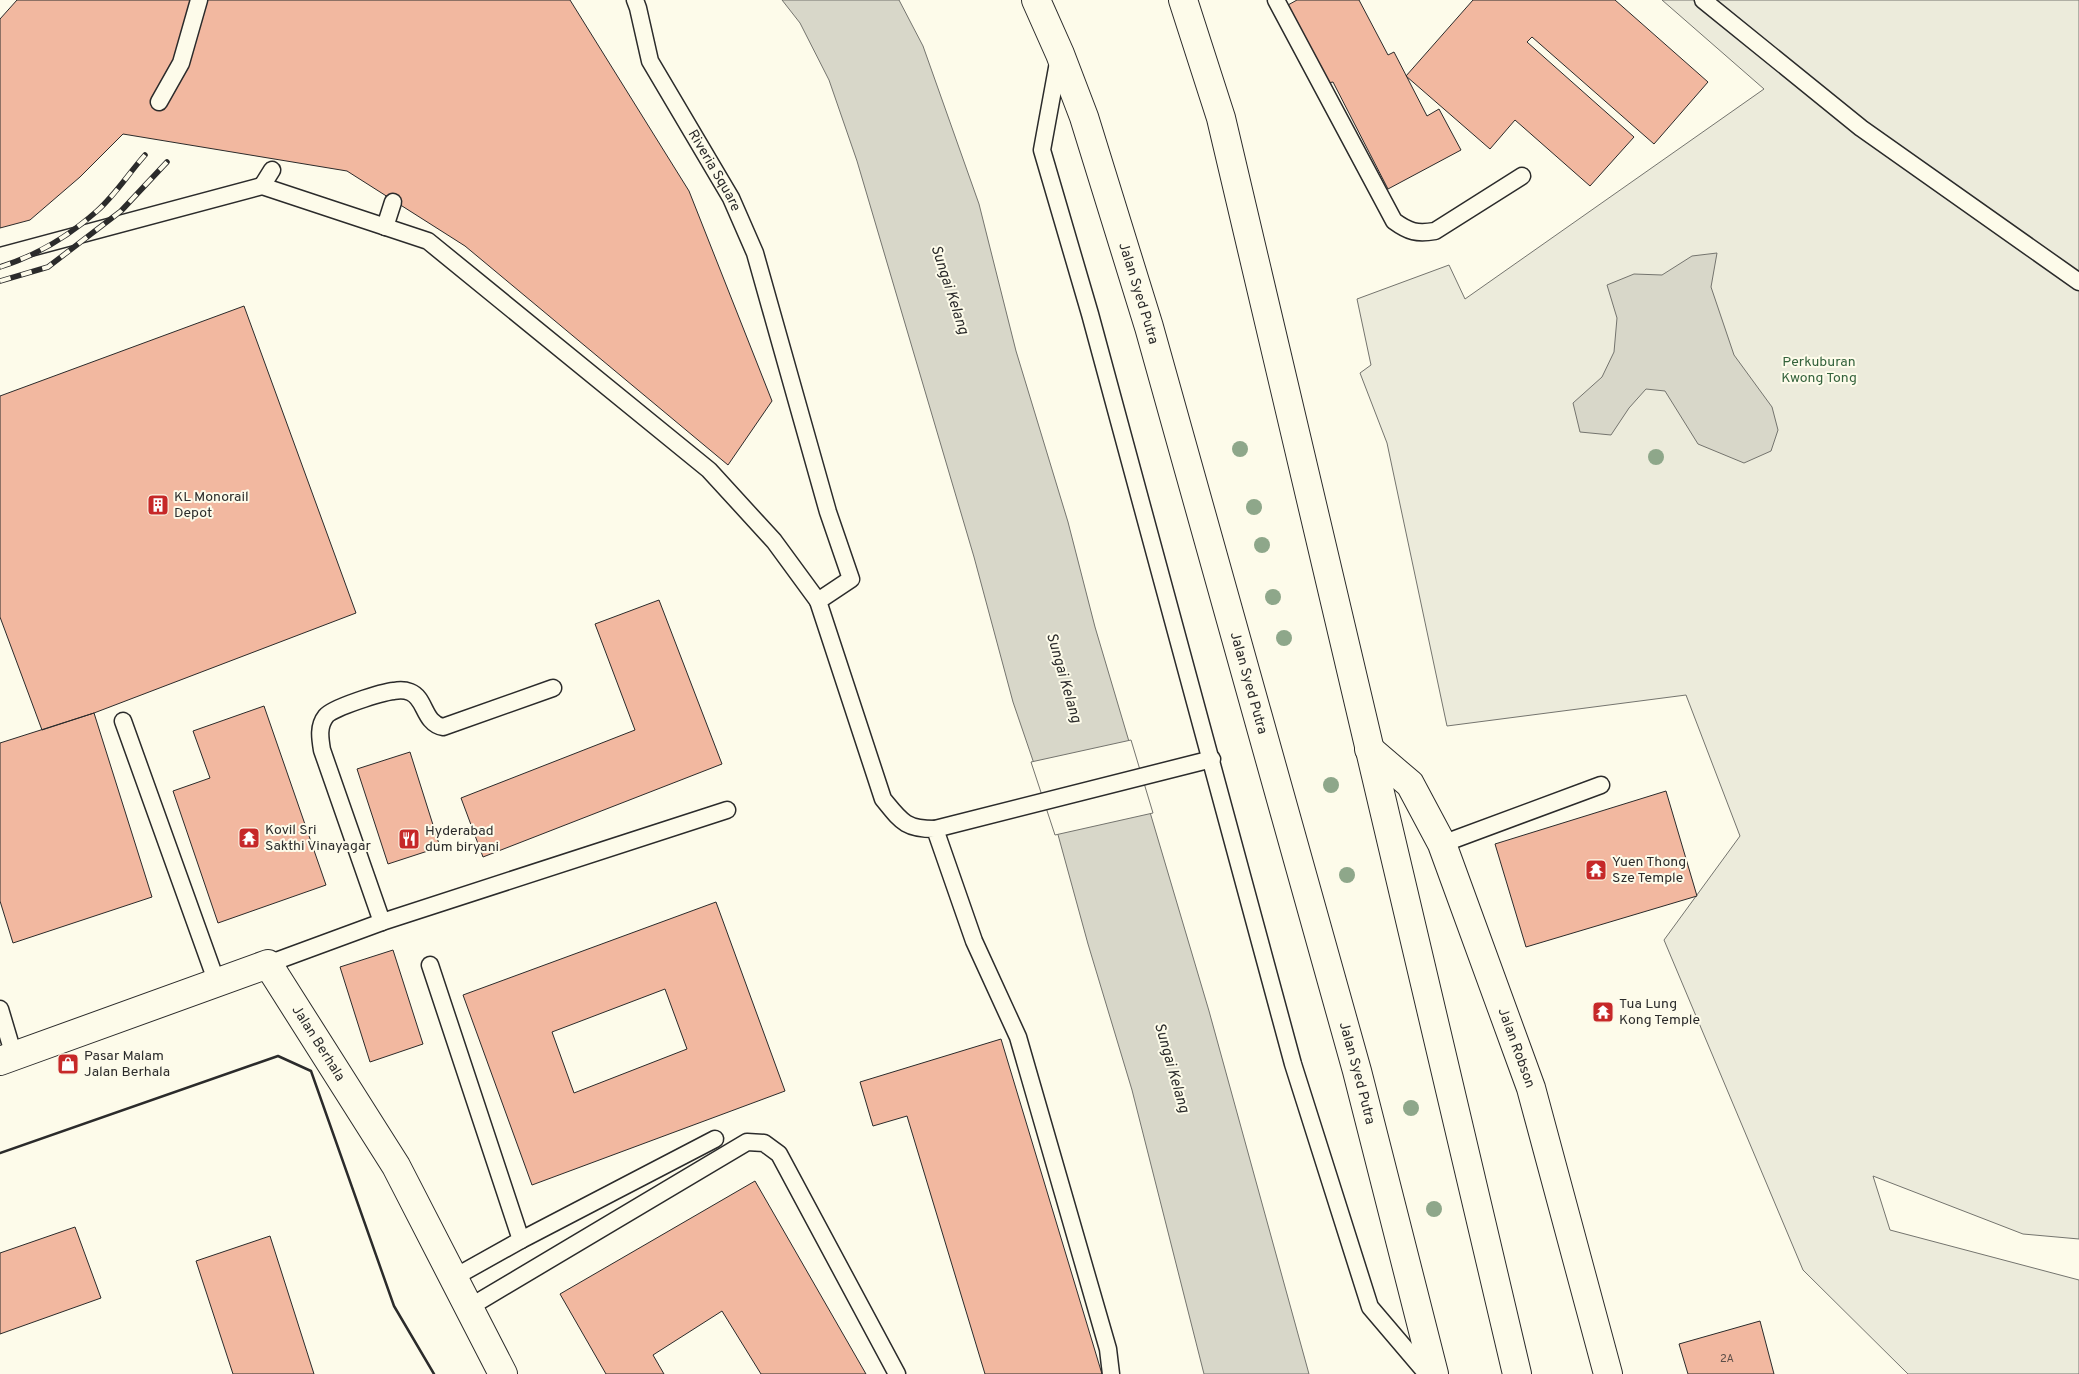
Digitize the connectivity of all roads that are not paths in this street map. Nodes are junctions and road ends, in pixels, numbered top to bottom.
1 (199, 0) edge
2 (635, 0) edge
3 (1036, 0) edge
4 (1183, 0) edge
5 (1276, 0) edge
6 (1703, 0) edge
7 (1060, 54) junction
8 (159, 102) dead end
9 (272, 170) dead end
10 (1522, 176) dead end
11 (262, 186) junction
12 (393, 202) dead end
13 (385, 227) junction
14 (0, 256) edge
15 (2079, 282) edge
16 (818, 601) junction
17 (553, 688) dead end
18 (123, 721) dead end
19 (1368, 749) junction
20 (1212, 759) junction
21 (1601, 785) dead end
22 (728, 810) dead end
23 (941, 827) junction
24 (1442, 844) junction
25 (382, 922) junction
26 (268, 964) junction
27 (430, 965) dead end
28 (217, 983) junction
29 (0, 1009) edge
30 (7, 1058) edge
31 (714, 1139) dead end
32 (521, 1240) junction
33 (453, 1278) junction
34 (468, 1308) junction
35 (503, 1374) edge
36 (897, 1374) edge
37 (1111, 1374) edge
38 (1427, 1374) edge
39 (1434, 1374) edge
40 (1517, 1374) edge
41 (1608, 1374) edge

1 - 8 lane
2 - 16 lane, Riveria Square
3 - 7 main road, Jalan Syed Putra
4 - 19 main road
5 - 10 lane
6 - 15 lane
7 - 20 lane
7 - 39 main road, Jalan Syed Putra
9 - 11 lane
11 - 13 lane
11 - 14 lane
12 - 13 lane
13 - 16 lane
16 - 23 lane
17 - 25 lane
18 - 28 lane
19 - 24 main road, Jalan Robson
19 - 40 main road
20 - 23 lane
20 - 38 lane
21 - 24 lane
22 - 25 lane
23 - 37 lane
24 - 41 main road, Jalan Robson
25 - 26 lane
26 - 28 main road
26 - 33 main road, Jalan Berhala
27 - 32 lane
28 - 30 main road
29 - 30 lane
31 - 32 lane
32 - 33 lane
33 - 34 main road, Jalan Berhala
34 - 35 main road, Jalan Berhala
34 - 36 lane

